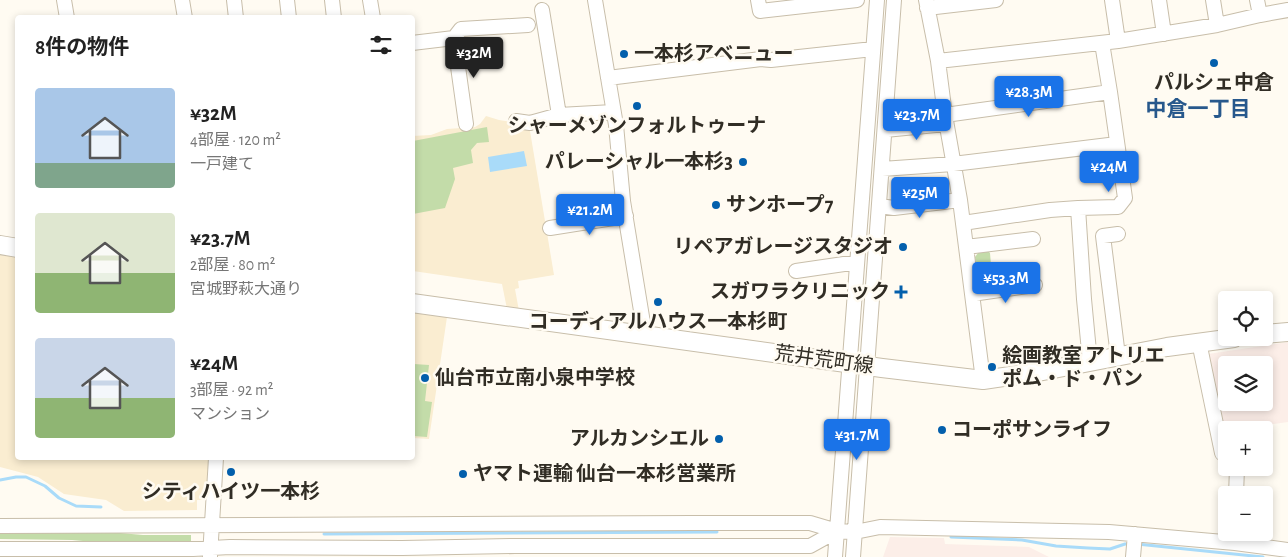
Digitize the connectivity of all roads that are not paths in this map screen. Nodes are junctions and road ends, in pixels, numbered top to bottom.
1 (64, 0) edge
2 (182, 0) edge
3 (234, 0) edge
4 (287, 0) edge
5 (332, 0) edge
6 (370, 0) edge
7 (595, 0) edge
8 (758, 0) edge
9 (857, 0) edge
10 (877, 0) edge
11 (894, 0) edge
12 (996, 0) edge
13 (1112, 0) edge
14 (1159, 0) edge
15 (1213, 0) edge
16 (1257, 0) edge
17 (927, 4) edge
18 (542, 10) dead end
19 (1288, 10) edge
20 (66, 15) edge
21 (184, 15) edge
22 (236, 15) edge
23 (289, 15) edge
24 (334, 15) edge
25 (372, 15) edge
26 (1260, 15) junction
27 (528, 25) dead end
28 (1218, 25) junction
29 (1164, 34) junction
30 (454, 38) junction
31 (1118, 41) junction
32 (1102, 43) junction
33 (415, 44) edge
34 (873, 49) junction
35 (938, 61) junction
36 (608, 78) junction
37 (1110, 92) junction
38 (614, 112) junction
39 (559, 115) junction
40 (946, 119) junction
41 (516, 121) dead end
42 (466, 124) dead end
43 (885, 130) junction
44 (1117, 144) junction
45 (954, 164) junction
46 (882, 169) junction
47 (960, 200) junction
48 (879, 206) junction
49 (1078, 208) junction
50 (626, 216) junction
51 (963, 223) junction
52 (550, 228) dead end
53 (1118, 234) dead end
54 (1033, 239) dead end
55 (0, 245) edge
56 (15, 248) edge
57 (966, 248) junction
58 (857, 264) junction
59 (796, 271) dead end
60 (1035, 285) dead end
61 (972, 294) junction
62 (415, 303) edge
63 (1288, 332) edge
64 (1273, 333) edge
65 (645, 335) junction
66 (1218, 340) edge
67 (1199, 342) junction
68 (1118, 356) junction
69 (1090, 362) junction
70 (859, 365) junction
71 (983, 380) junction
72 (1218, 434) edge
73 (216, 460) edge
74 (212, 525) junction
75 (0, 526) edge
76 (837, 531) junction
77 (855, 532) junction
78 (1218, 539) edge
79 (1246, 541) edge
80 (1134, 545) edge
81 (0, 549) edge
82 (402, 552) edge
83 (602, 552) edge
84 (1284, 552) edge
85 (88, 553) edge
86 (210, 553) edge
87 (836, 557) edge
88 (854, 557) edge

1 - 20 street
2 - 21 street
3 - 22 street
4 - 23 street
5 - 24 street
6 - 25 street
7 - 36 street
8 - 9 street
10 - 34 street
11 - 43 street
12 - 17 street
13 - 31 street
14 - 29 street
15 - 28 street
16 - 26 street
17 - 35 street
18 - 39 street
19 - 26 street
26 - 28 street
27 - 30 street
28 - 29 street
29 - 31 street
30 - 33 street
30 - 42 street
31 - 32 street
32 - 35 street
32 - 37 street
34 - 36 street
34 - 58 street
35 - 40 street
36 - 38 street
37 - 40 street
37 - 44 street
38 - 39 street
38 - 50 street
39 - 41 street
40 - 43 street
40 - 45 street
43 - 46 street
44 - 45 street
44 - 49 street
45 - 46 street
45 - 47 street
46 - 48 street
47 - 48 street
47 - 51 street
48 - 70 street
49 - 51 street
49 - 69 street
50 - 52 street
50 - 65 street
51 - 57 street
53 - 68 street
54 - 57 street
55 - 56 main road
57 - 61 street
58 - 59 street
58 - 70 street
60 - 61 street
61 - 71 street
62 - 65 main road, 荒井荒町線
63 - 64 main road
65 - 70 main road, 荒井荒町線
66 - 67 main road, 荒井荒町線
67 - 68 main road, 荒井荒町線
67 - 72 street
68 - 69 main road, 荒井荒町線
69 - 71 main road, 荒井荒町線
70 - 71 main road, 荒井荒町線
70 - 76 street
70 - 77 street
73 - 74 street
74 - 75 street
74 - 76 street
74 - 86 street
76 - 77 street
76 - 83 street
76 - 87 street
77 - 80 street
77 - 88 street
78 - 80 street
79 - 84 street
81 - 85 street
82 - 83 street
82 - 86 street
85 - 86 street

